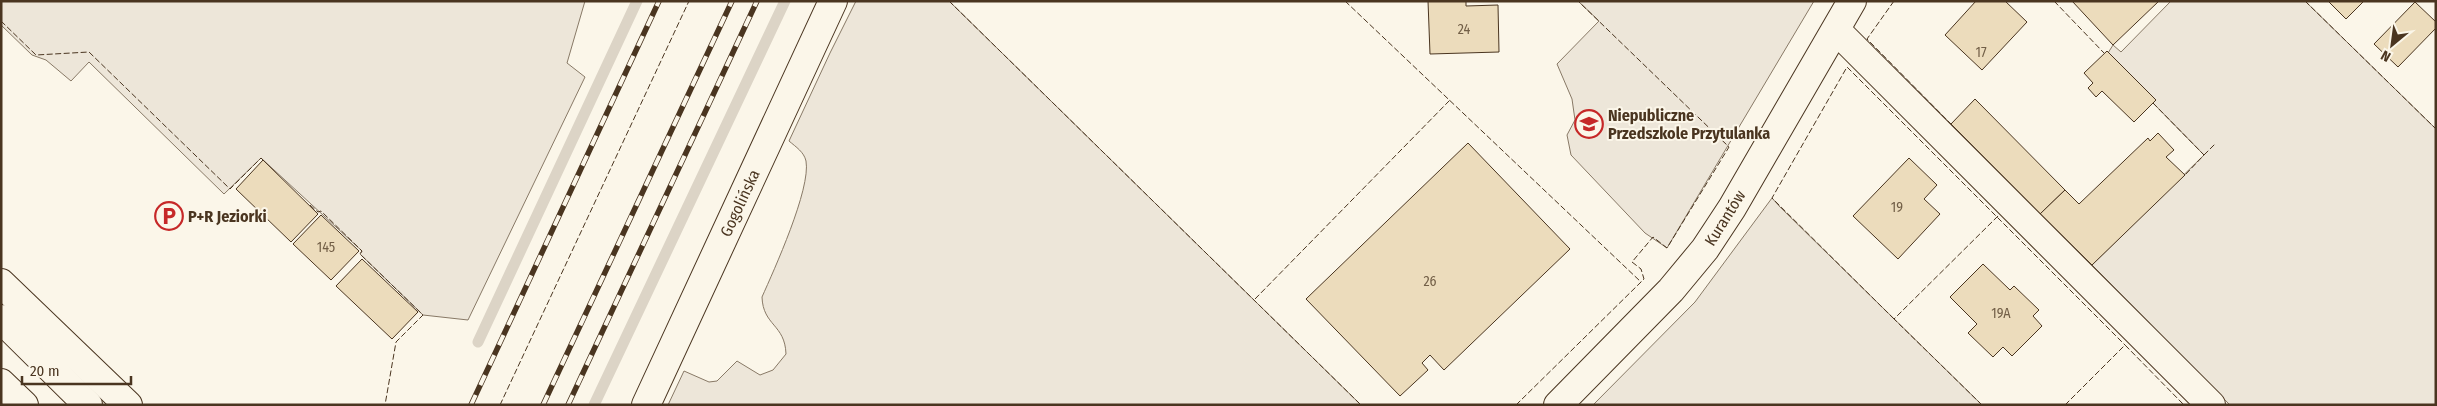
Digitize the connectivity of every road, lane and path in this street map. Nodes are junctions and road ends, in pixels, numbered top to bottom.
1 (833, 1) edge
2 (1852, 1) edge
3 (1836, 30) junction
4 (1, 283) edge
5 (1, 319) edge
6 (88, 405) edge
7 (128, 405) edge
8 (646, 405) edge
9 (1558, 405) edge
10 (2211, 405) edge

1 - 8 street, Gogolińska
2 - 3 street, Kurantów
3 - 9 street, Kurantów
3 - 10 street
4 - 7 street
5 - 6 street

